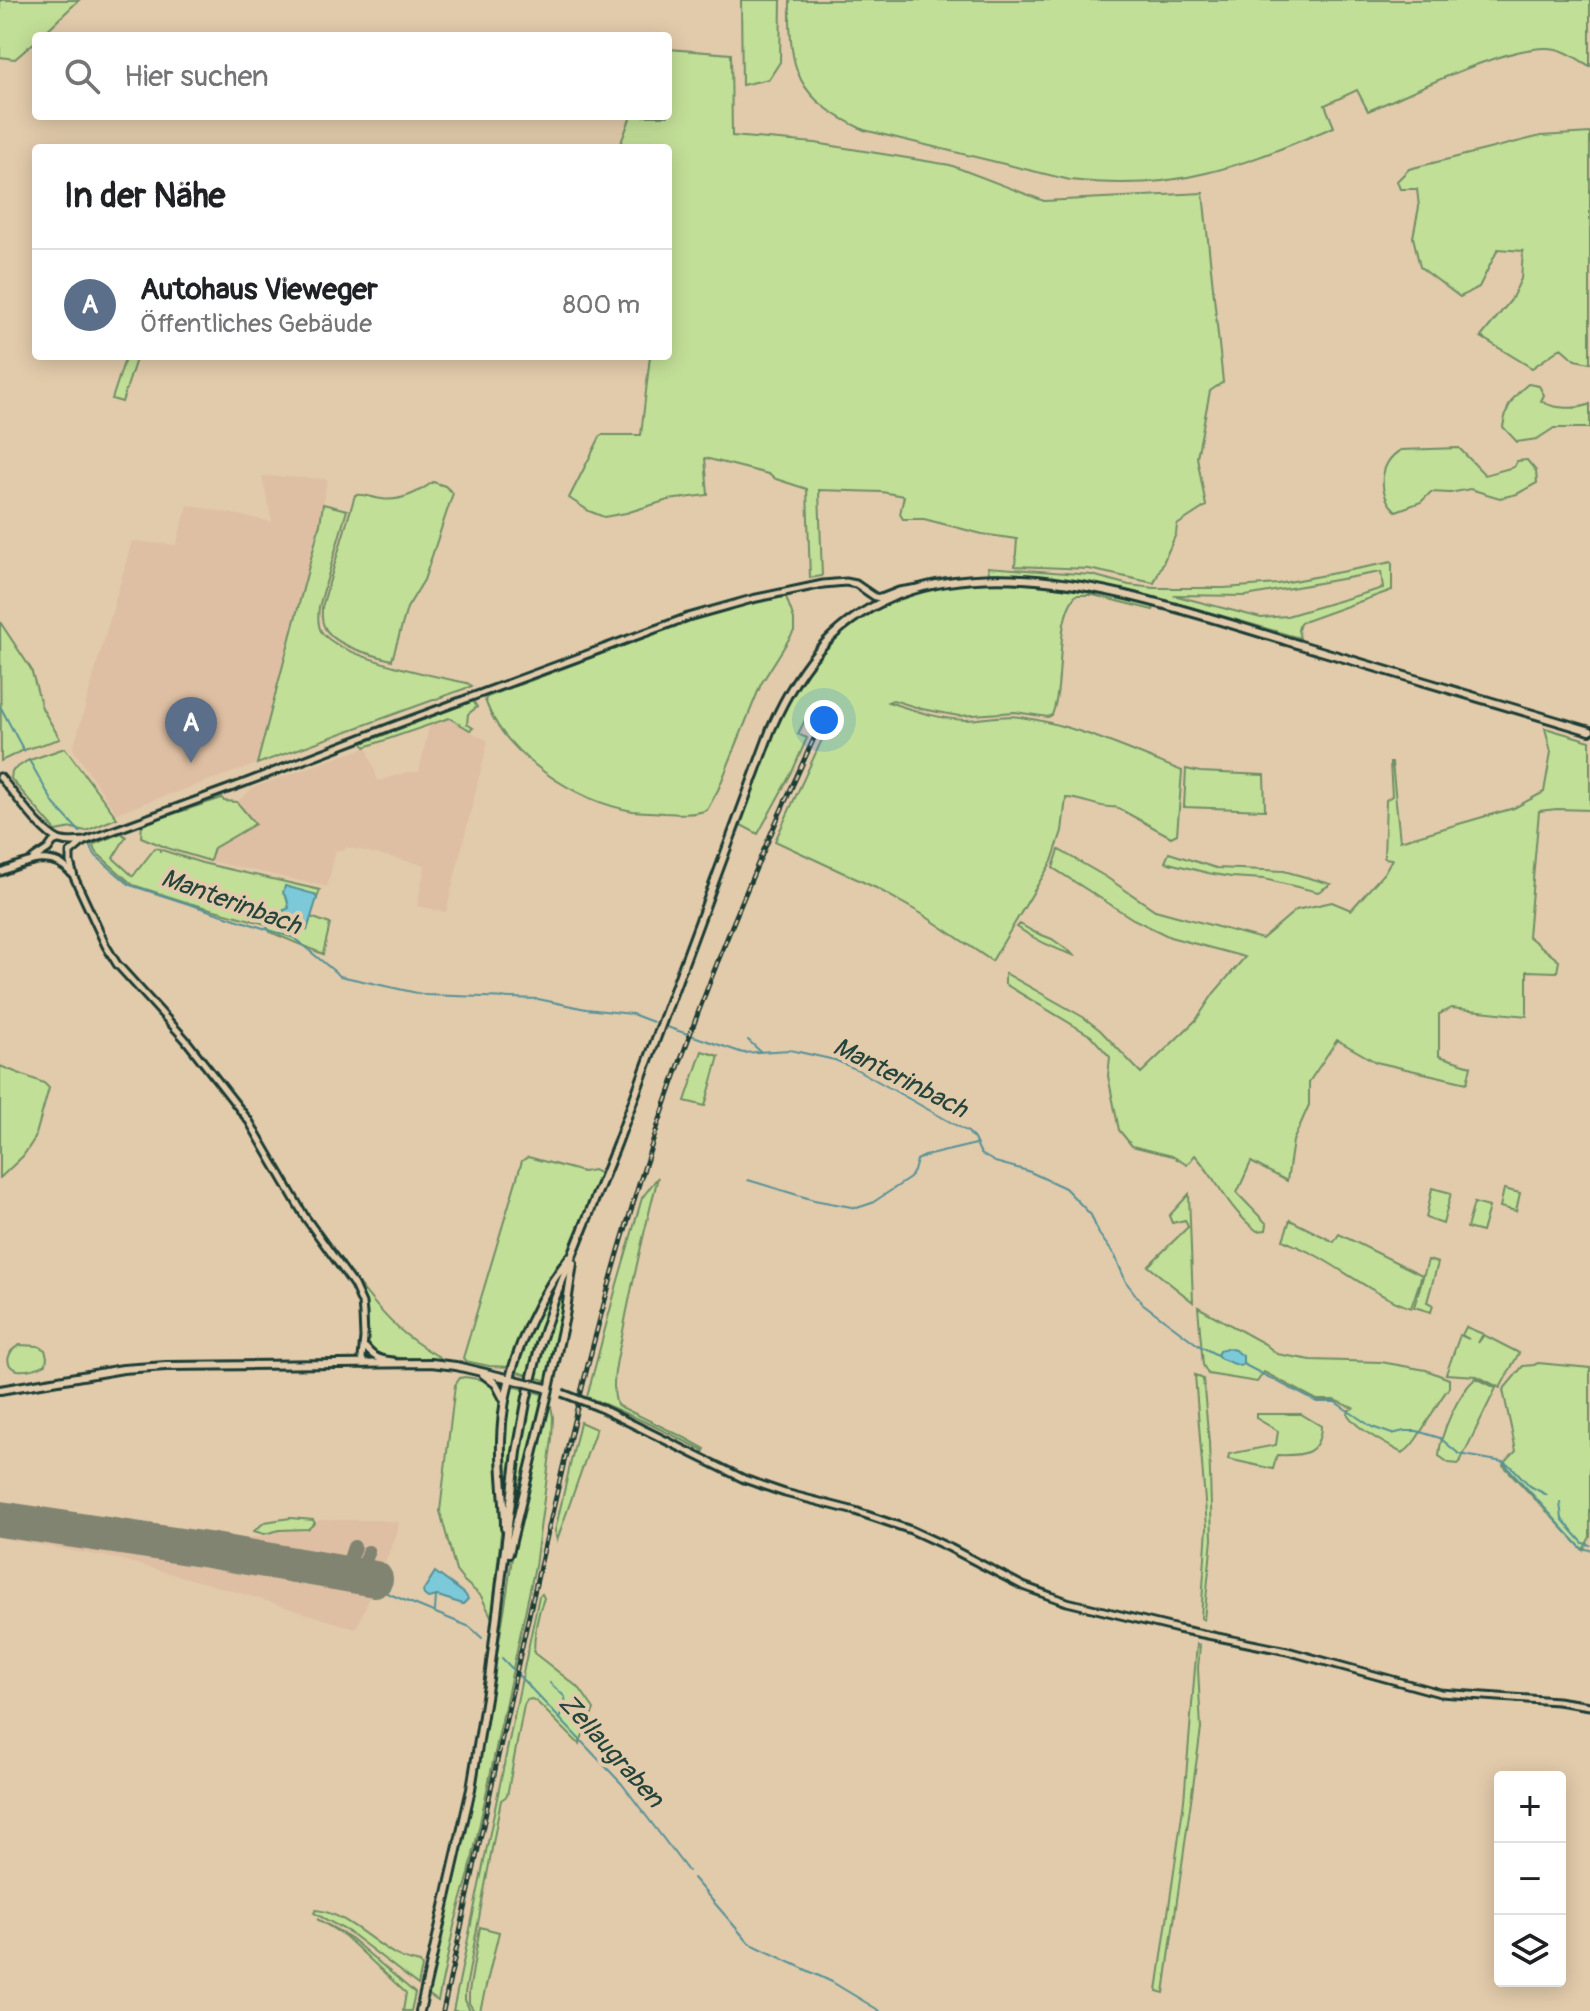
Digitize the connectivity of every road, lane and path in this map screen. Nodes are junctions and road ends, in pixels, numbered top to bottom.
1 (923, 587) junction
2 (1590, 731) edge
3 (0, 777) edge
4 (43, 829) junction
5 (58, 840) junction
6 (85, 841) junction
7 (67, 842) junction
8 (49, 848) junction
9 (70, 854) junction
10 (55, 861) junction
11 (29, 862) junction
12 (0, 872) edge
13 (74, 877) junction
14 (577, 1244) junction
15 (574, 1253) junction
16 (364, 1351) junction
17 (402, 1363) junction
18 (350, 1364) junction
19 (364, 1364) junction
20 (476, 1371) junction
21 (513, 1379) junction
22 (548, 1389) junction
23 (0, 1390) edge
24 (505, 1401) junction
25 (504, 1564) junction
26 (501, 1593) junction
27 (1590, 1706) edge
28 (420, 2011) edge

1 - 2 main road
1 - 6 street
1 - 14 main road
3 - 4 street
4 - 5 street
4 - 8 street
5 - 7 street
5 - 8 street
6 - 7 street
6 - 9 street
7 - 9 street
8 - 10 street
8 - 11 street
9 - 10 street
9 - 13 street
10 - 11 street
10 - 13 street
11 - 12 street
13 - 16 street
14 - 15 main road
14 - 22 main road
15 - 21 main road
15 - 25 main road
16 - 17 street
16 - 18 street
16 - 19 street
17 - 19 main road
17 - 20 main road
18 - 19 main road
18 - 23 main road
20 - 21 main road
20 - 24 main road
21 - 22 main road, bridge
21 - 24 main road
22 - 26 main road
22 - 27 street, bridge
24 - 25 main road
25 - 26 main road
26 - 28 main road

